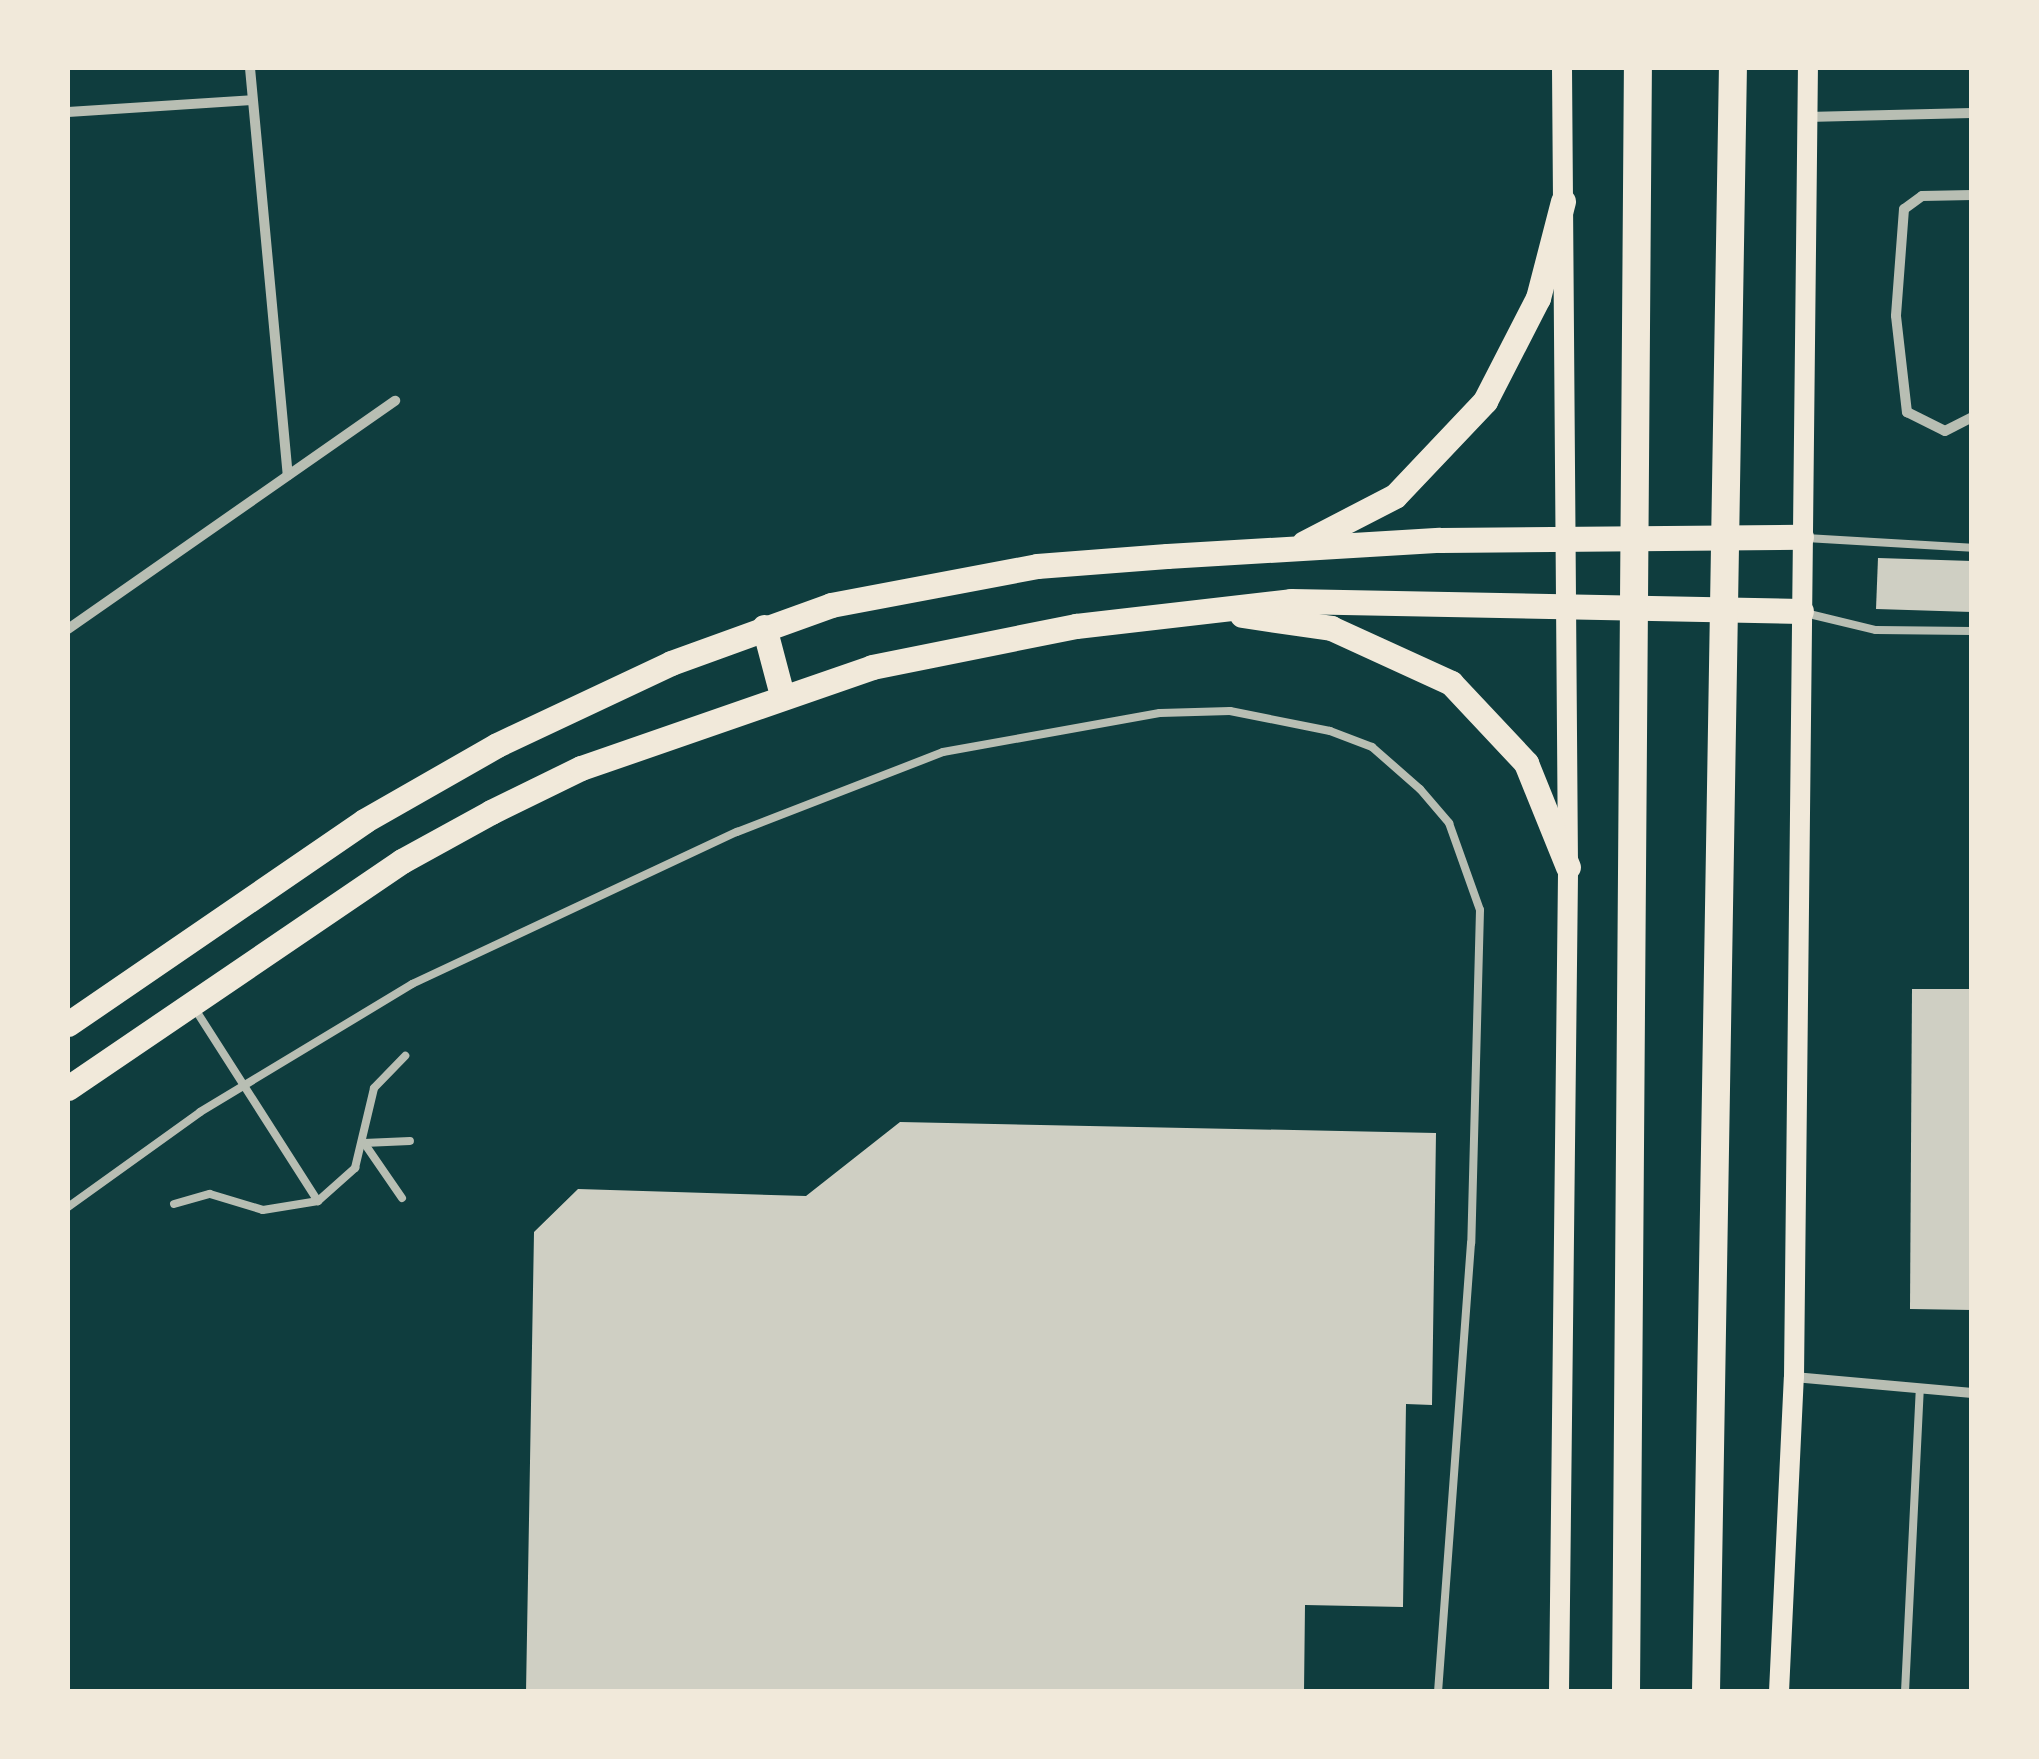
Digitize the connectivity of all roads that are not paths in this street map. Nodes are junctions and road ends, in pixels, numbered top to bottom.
1 (250, 68) edge
2 (1562, 68) edge
3 (1638, 68) edge
4 (1733, 68) edge
5 (1808, 68) edge
6 (252, 100) junction
7 (68, 112) edge
8 (1972, 114) edge
9 (1806, 117) junction
10 (1972, 195) edge
11 (1563, 201) junction
12 (395, 401) dead end
13 (1972, 417) edge
14 (288, 475) junction
15 (1801, 538) junction
16 (1564, 539) junction
17 (1293, 548) junction
18 (1972, 548) edge
19 (1193, 608) junction
20 (1566, 608) junction
21 (1801, 612) junction
22 (764, 627) junction
23 (68, 629) edge
24 (1972, 631) edge
25 (782, 695) junction
26 (1568, 868) junction
27 (190, 1000) junction
28 (68, 1024) edge
29 (405, 1056) dead end
30 (244, 1085) junction
31 (68, 1088) edge
32 (410, 1141) dead end
33 (364, 1143) junction
34 (402, 1198) dead end
35 (318, 1201) junction
36 (174, 1204) dead end
37 (68, 1208) edge
38 (1794, 1377) junction
39 (1920, 1388) junction
40 (1972, 1393) edge
41 (1438, 1692) edge
42 (1558, 1692) edge
43 (1626, 1692) edge
44 (1706, 1692) edge
45 (1779, 1692) edge
46 (1905, 1692) edge

1 - 6 street
2 - 11 main road
3 - 43 highway
4 - 44 highway
5 - 9 main road
6 - 7 street
6 - 14 street
8 - 9 street
9 - 15 main road
10 - 13 street
11 - 16 main road
11 - 17 main road
12 - 14 street
14 - 23 street
15 - 16 main road
15 - 18 lane
15 - 21 main road
16 - 17 main road
16 - 20 main road
17 - 22 main road
19 - 20 main road
19 - 25 main road
19 - 26 main road
20 - 21 main road
20 - 26 main road
21 - 24 lane
21 - 38 main road
22 - 25 main road
22 - 28 main road
25 - 27 main road
26 - 42 main road
27 - 30 lane
27 - 31 main road
29 - 33 lane
30 - 35 lane
30 - 37 lane
30 - 41 lane
32 - 33 lane
33 - 34 lane
33 - 35 lane
35 - 36 lane
38 - 39 street
38 - 45 main road
39 - 40 street
39 - 46 lane

